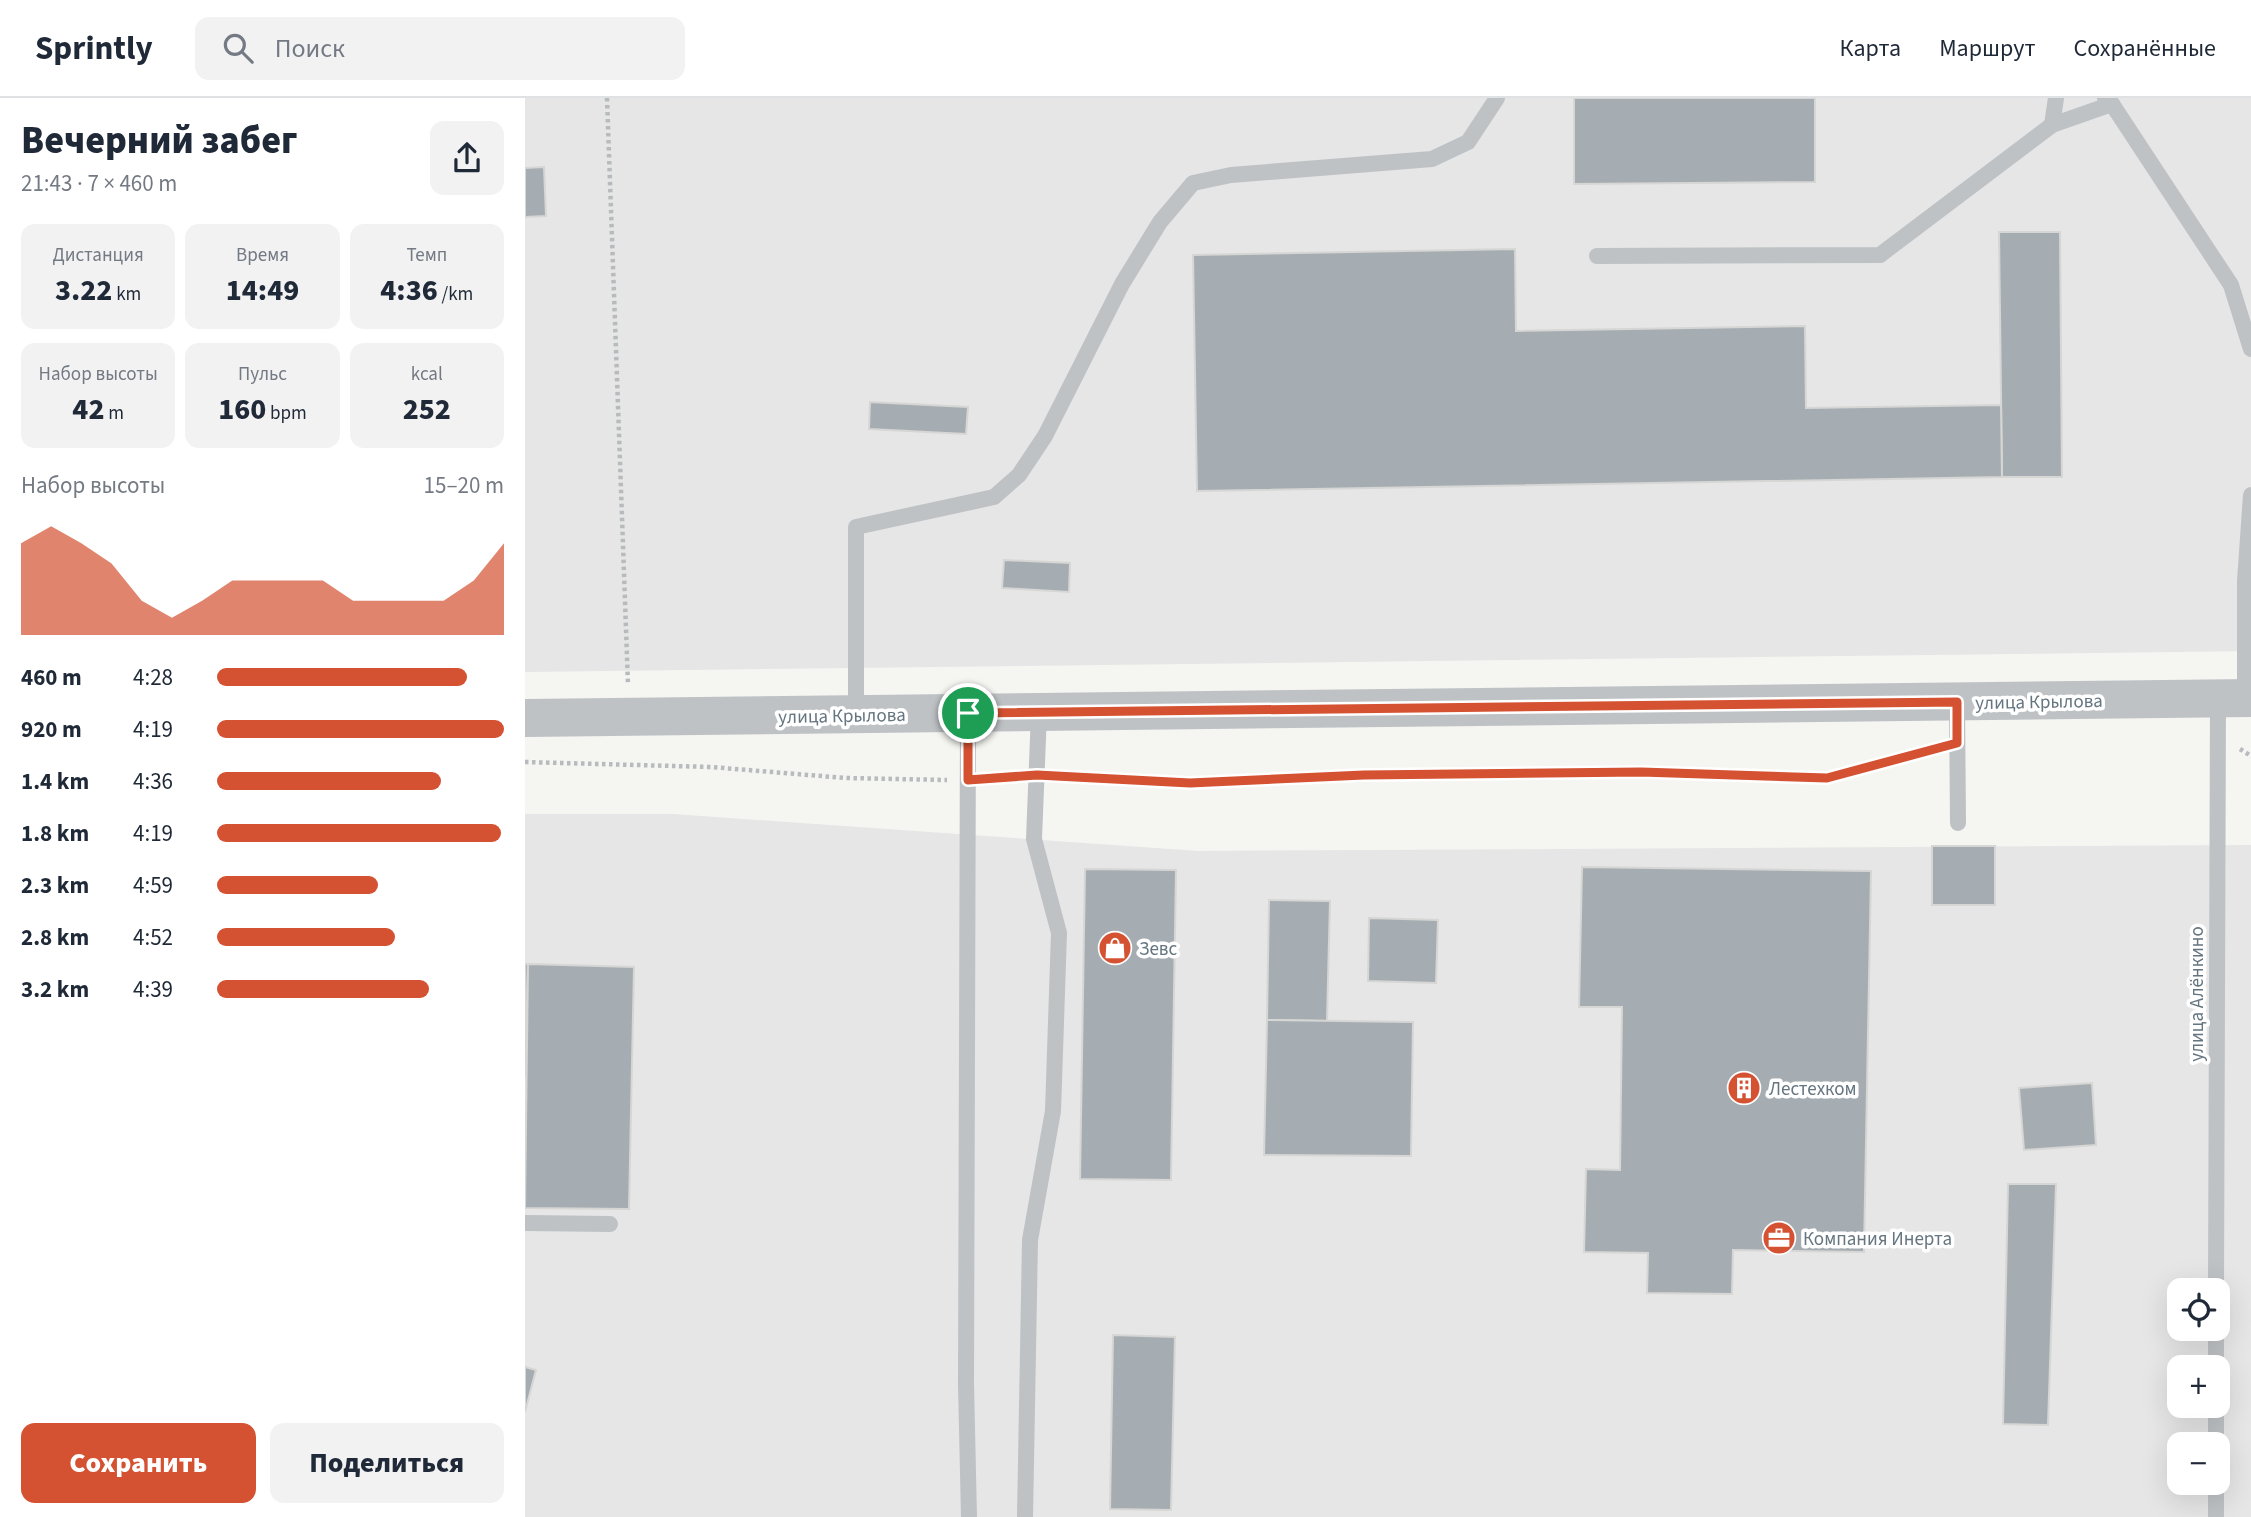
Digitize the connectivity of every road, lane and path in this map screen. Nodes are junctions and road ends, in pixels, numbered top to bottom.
1 (607, 98) edge
2 (1497, 98) edge
3 (2056, 98) edge
4 (2108, 101) edge
5 (2052, 125) junction
6 (1597, 256) dead end
7 (2251, 349) edge
8 (2251, 495) edge
9 (2238, 698) edge
10 (1957, 702) junction
11 (968, 713) junction
12 (1039, 713) junction
13 (856, 715) junction
14 (629, 717) junction
15 (525, 718) edge
16 (1957, 743) junction
17 (525, 762) edge
18 (1037, 775) junction
19 (968, 780) junction
20 (1958, 823) dead end
21 (525, 1223) edge
22 (610, 1224) dead end
23 (2216, 1278) edge
24 (2216, 1495) edge
25 (969, 1517) edge
26 (1025, 1517) edge
27 (2216, 1517) edge

1 - 14 path
2 - 13 lane
3 - 5 lane
4 - 5 lane
4 - 7 lane
5 - 6 lane
8 - 9 lane, улица Алёнкино
9 - 10 street, улица Крылова
9 - 23 lane, улица Алёнкино
10 - 12 street, улица Крылова
10 - 16 lane
11 - 12 street, улица Крылова
11 - 13 street, улица Крылова
11 - 19 lane
12 - 18 lane
13 - 14 street, улица Крылова
14 - 15 street, улица Крылова
16 - 18 path
16 - 20 lane
17 - 19 path
18 - 19 path
18 - 26 lane
19 - 25 lane
21 - 22 lane
24 - 27 lane

